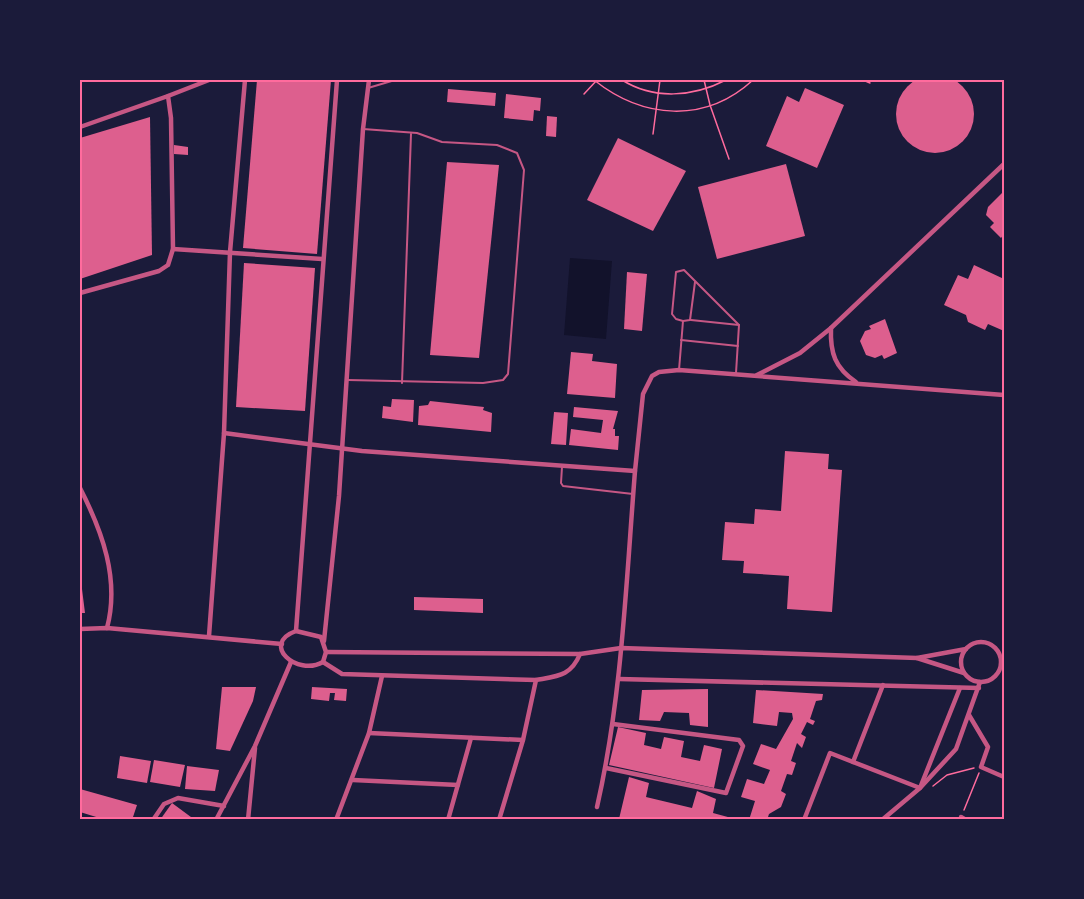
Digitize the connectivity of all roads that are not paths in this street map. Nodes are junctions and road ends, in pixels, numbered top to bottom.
1 (209, 80) edge
2 (245, 80) edge
3 (337, 80) edge
4 (369, 80) edge
5 (395, 80) edge
6 (368, 88) junction
7 (168, 96) junction
8 (80, 127) edge
9 (363, 129) junction
10 (411, 132) junction
11 (1005, 164) edge
12 (173, 249) junction
13 (230, 252) junction
14 (322, 259) junction
15 (695, 282) junction
16 (80, 293) edge
17 (690, 320) junction
18 (683, 321) junction
19 (739, 325) junction
20 (831, 328) junction
21 (681, 340) junction
22 (738, 346) junction
23 (679, 370) junction
24 (736, 373) junction
25 (757, 375) junction
26 (348, 380) junction
27 (402, 383) junction
28 (858, 383) junction
29 (1005, 395) edge
30 (224, 433) junction
31 (309, 444) junction
32 (342, 448) junction
33 (562, 467) junction
34 (635, 471) junction
35 (80, 488) edge
36 (633, 494) junction
37 (106, 628) junction
38 (80, 629) edge
39 (296, 631) junction
40 (209, 636) junction
41 (324, 641) junction
42 (282, 644) junction
43 (621, 648) junction
44 (995, 648) junction
45 (966, 649) junction
46 (327, 652) junction
47 (580, 654) junction
48 (1005, 654) edge
49 (917, 658) junction
50 (291, 662) junction
51 (323, 662) junction
52 (1005, 668) edge
53 (964, 673) junction
54 (997, 674) junction
55 (382, 676) junction
56 (619, 679) junction
57 (536, 680) junction
58 (883, 685) junction
59 (980, 685) junction
60 (960, 688) junction
61 (969, 715) junction
62 (613, 724) junction
63 (369, 733) junction
64 (471, 738) junction
65 (523, 740) junction
66 (255, 746) junction
67 (853, 762) junction
68 (606, 768) junction
69 (1005, 777) edge
70 (353, 780) junction
71 (458, 784) junction
72 (920, 788) junction
73 (224, 806) junction
74 (597, 807) dead end
75 (153, 819) edge
76 (216, 819) edge
77 (248, 819) edge
78 (336, 819) edge
79 (448, 819) edge
80 (500, 819) edge
81 (804, 819) edge
82 (882, 819) edge

1 - 7 street
2 - 13 street
3 - 14 street
4 - 6 street
5 - 6 lane
6 - 9 street
7 - 8 street
7 - 12 street
9 - 10 lane
9 - 26 street
10 - 27 lane
10 - 27 lane
11 - 20 street
12 - 13 street
12 - 16 street
13 - 14 street
13 - 30 street
14 - 31 street
15 - 17 lane
15 - 18 lane
15 - 19 lane
17 - 18 lane
17 - 19 lane
18 - 21 lane
19 - 22 lane
20 - 25 street
20 - 28 street
21 - 22 lane
21 - 23 lane
22 - 24 lane
23 - 24 street
23 - 34 street
24 - 25 street
25 - 28 street
26 - 27 lane
26 - 32 street
28 - 29 street
30 - 31 street
30 - 40 street
31 - 32 street
31 - 39 street
32 - 33 street
32 - 41 street
33 - 34 street
33 - 36 lane
34 - 36 street
35 - 37 street
36 - 43 street
37 - 38 street
37 - 40 street
39 - 41 street
39 - 42 street
40 - 42 street
41 - 46 street
42 - 50 street
43 - 47 street
43 - 49 street
43 - 56 street
44 - 45 street
44 - 48 street
44 - 54 street
45 - 49 street
45 - 53 street
46 - 47 street
46 - 51 street
47 - 57 street
49 - 53 street
50 - 51 street
50 - 66 street
51 - 55 street
52 - 54 street
53 - 59 street
54 - 59 street
55 - 57 street
55 - 63 street
56 - 58 street
56 - 62 street
57 - 65 street
58 - 60 street
58 - 67 street
59 - 60 street
59 - 61 street
60 - 72 street
61 - 69 street
61 - 72 street
62 - 68 street
62 - 68 street
63 - 64 street
63 - 70 street
64 - 65 street
64 - 71 street
65 - 80 street
66 - 73 street
66 - 77 street
67 - 72 street
67 - 81 street
68 - 74 street
70 - 71 street
70 - 78 street
71 - 79 street
72 - 82 street
73 - 75 street
73 - 76 street

